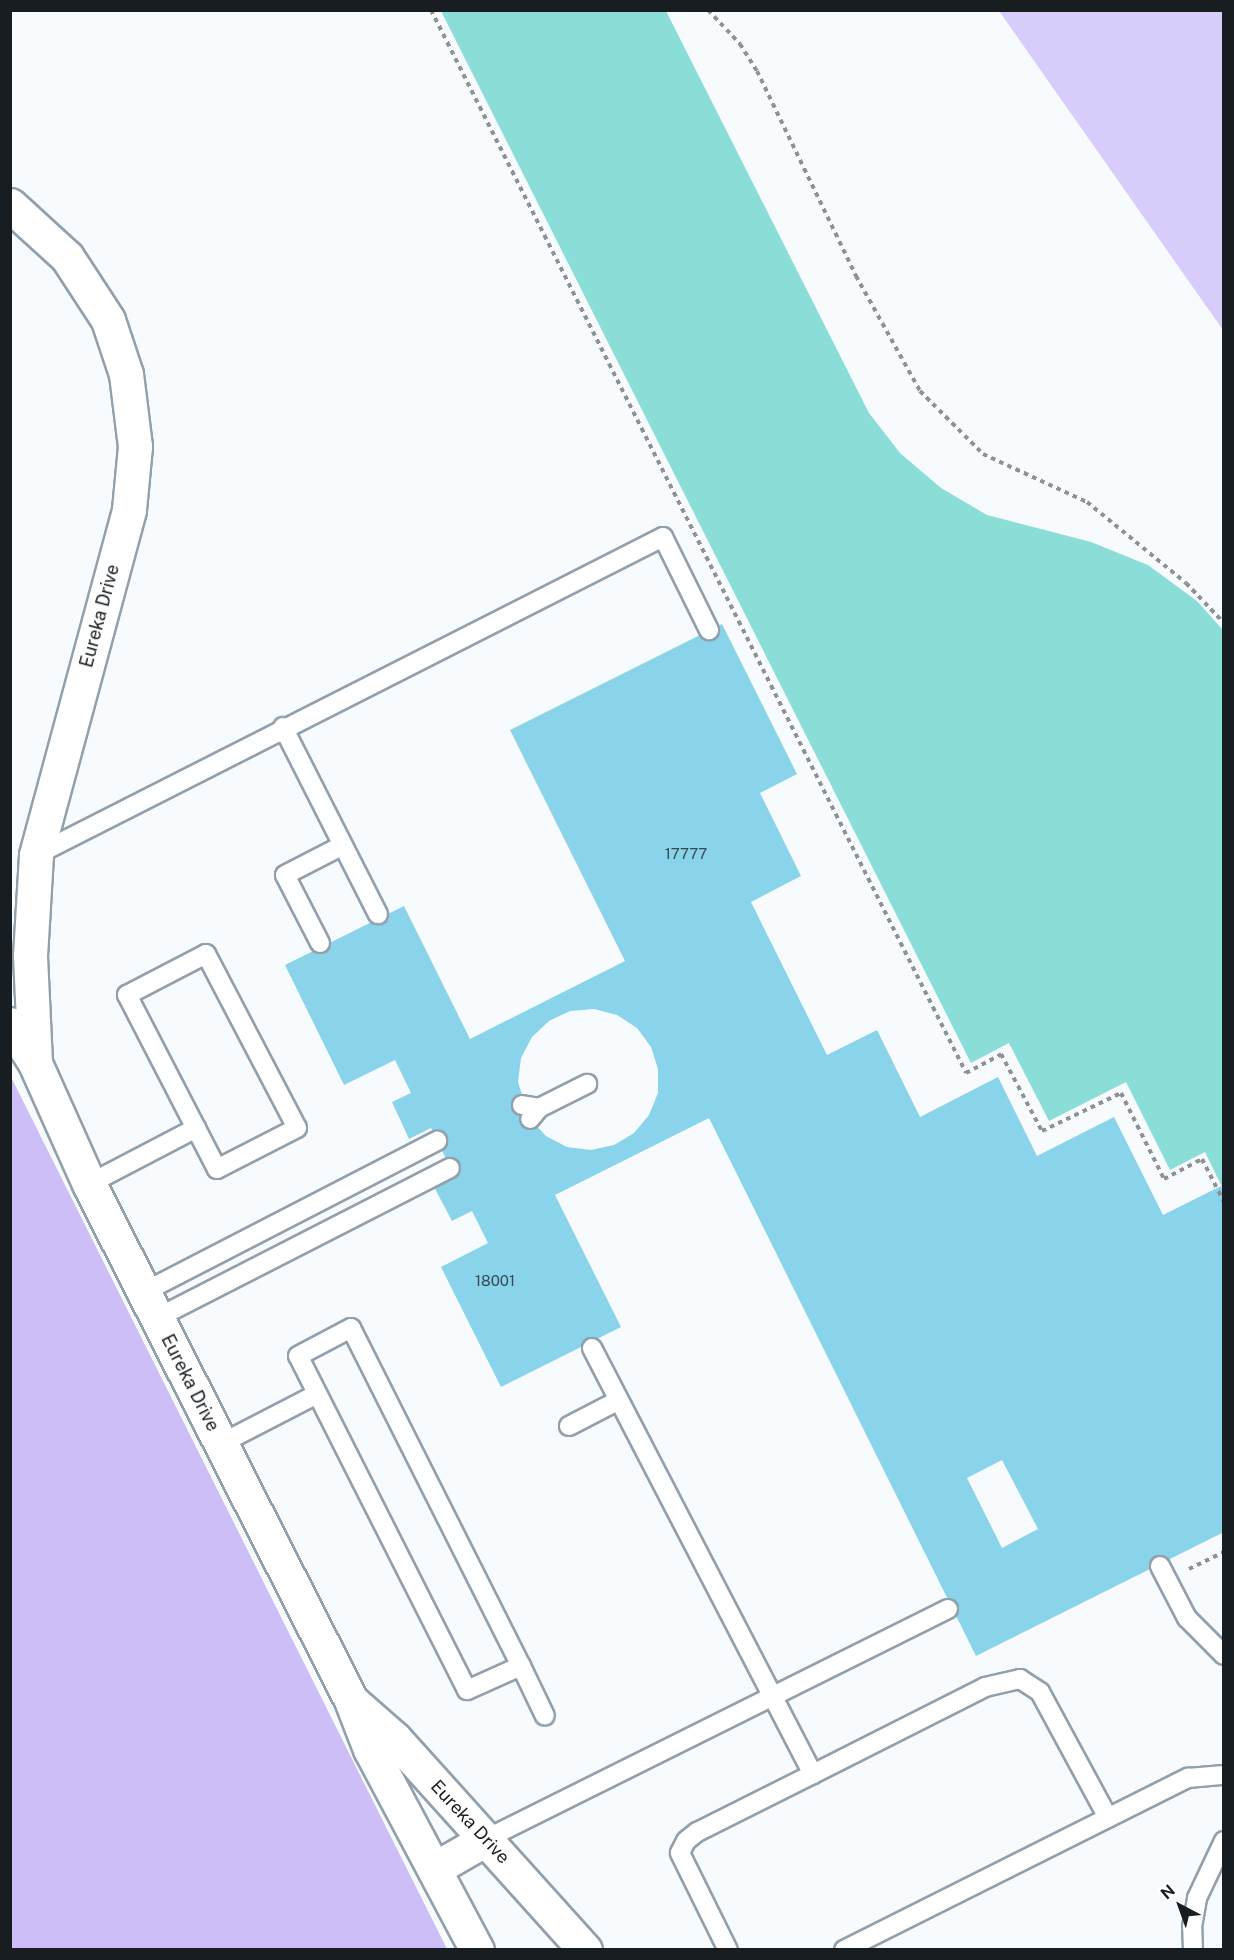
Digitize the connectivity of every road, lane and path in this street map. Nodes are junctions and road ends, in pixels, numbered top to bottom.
1 (431, 10) edge
2 (708, 10) edge
3 (10, 205) edge
4 (1224, 623) edge
5 (709, 630) dead end
6 (283, 727) junction
7 (343, 845) junction
8 (23, 856) edge
9 (378, 915) dead end
10 (320, 943) dead end
11 (10, 1024) edge
12 (35, 1063) junction
13 (587, 1084) dead end
14 (530, 1111) dead end
15 (196, 1128) junction
16 (437, 1141) dead end
17 (450, 1168) dead end
18 (88, 1184) junction
19 (1224, 1202) edge
20 (150, 1305) junction
21 (592, 1348) dead end
22 (317, 1394) junction
23 (619, 1400) junction
24 (569, 1426) dead end
25 (220, 1444) junction
26 (1224, 1552) edge
27 (1201, 1563) dead end
28 (1160, 1566) dead end
29 (948, 1609) dead end
30 (1224, 1655) edge
31 (521, 1666) junction
32 (774, 1698) junction
33 (351, 1700) junction
34 (545, 1716) dead end
35 (813, 1774) junction
36 (1224, 1775) edge
37 (1108, 1818) junction
38 (486, 1839) junction
39 (1224, 1841) edge
40 (434, 1869) junction
41 (477, 1950) edge
42 (585, 1950) edge
43 (728, 1950) edge
44 (844, 1950) edge
45 (1193, 1950) edge

1 - 19 path
2 - 4 path
3 - 8 street, Eureka Drive
5 - 6 lane
6 - 7 lane
6 - 8 lane
7 - 9 lane
7 - 10 lane
8 - 12 street, Eureka Drive
11 - 12 street, Eureka Drive
12 - 18 street, Eureka Drive
13 - 14 lane
15 - 15 lane
15 - 18 lane
16 - 20 lane
17 - 20 lane
18 - 20 street, Eureka Drive
20 - 25 street, Eureka Drive
21 - 23 lane
22 - 25 lane
22 - 31 lane
22 - 31 lane
23 - 24 lane
23 - 32 lane
25 - 33 street, Eureka Drive
26 - 27 path
28 - 30 lane
29 - 32 lane
31 - 34 lane
32 - 35 lane
32 - 38 lane
33 - 38 street, Eureka Drive
33 - 40 street, Eureka Drive
35 - 37 lane
35 - 43 lane
36 - 37 lane
37 - 44 lane
38 - 40 street
38 - 42 street, Eureka Drive
39 - 45 lane
40 - 41 street, Eureka Drive

